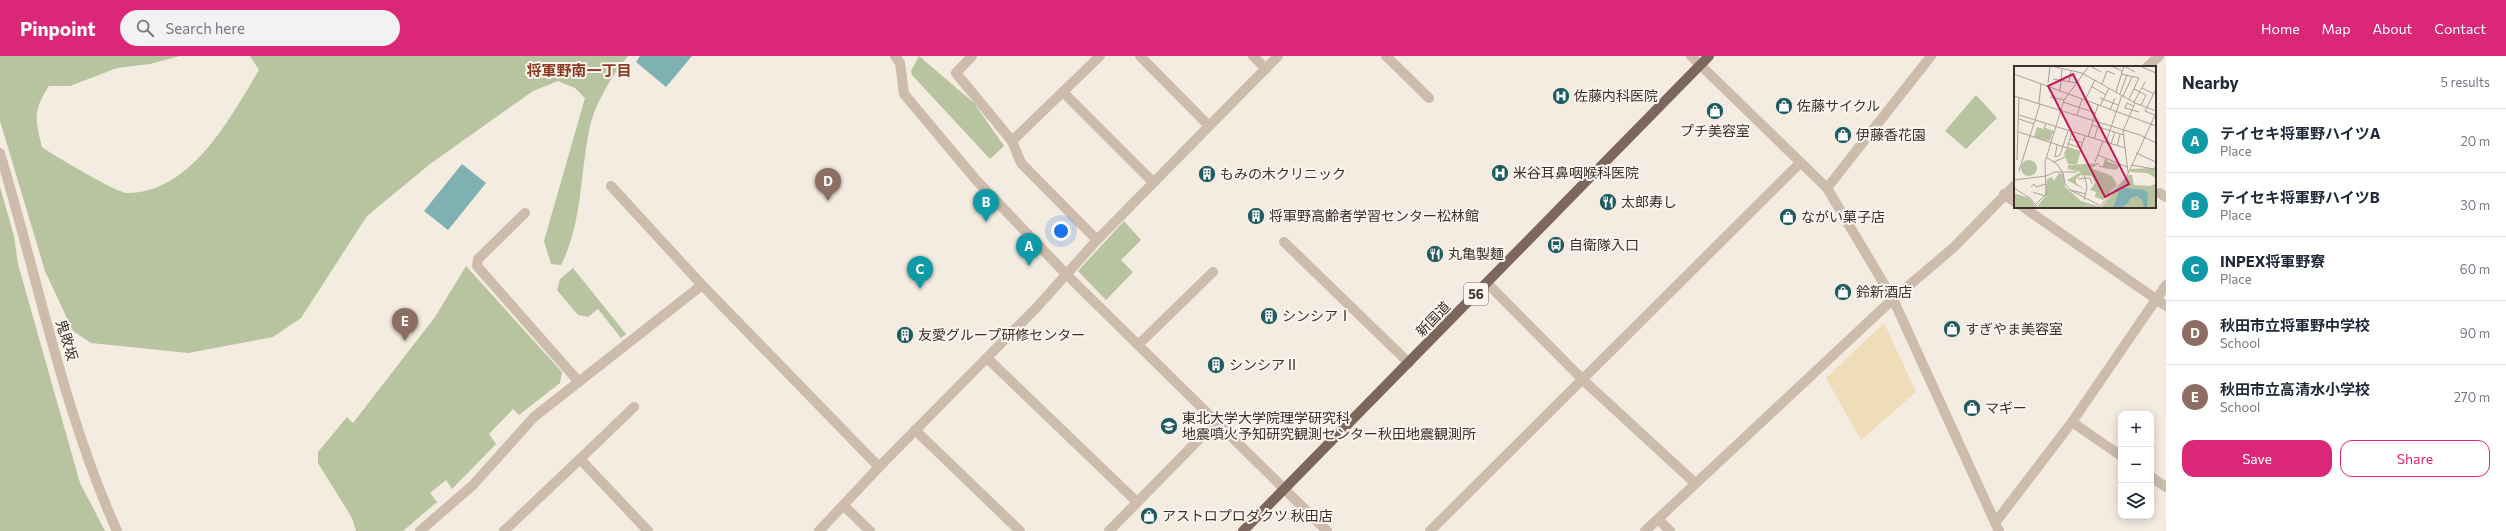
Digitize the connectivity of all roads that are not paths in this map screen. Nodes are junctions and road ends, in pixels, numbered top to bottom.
1 (895, 56) edge
2 (972, 56) edge
3 (1100, 56) edge
4 (1140, 56) edge
5 (1253, 56) edge
6 (1278, 56) edge
7 (1386, 56) edge
8 (1691, 56) edge
9 (1708, 56) edge
10 (1932, 56) edge
11 (2159, 56) edge
12 (1700, 65) junction
13 (2148, 66) edge
14 (1266, 68) junction
15 (1063, 92) junction
16 (1429, 98) dead end
17 (1208, 125) junction
18 (1012, 141) junction
19 (0, 153) edge
20 (1800, 163) junction
21 (1153, 182) junction
22 (611, 186) dead end
23 (2014, 186) edge
24 (1827, 188) junction
25 (2004, 194) junction
26 (2014, 201) edge
27 (2024, 208) edge
28 (525, 213) dead end
29 (1097, 240) junction
30 (1284, 242) dead end
31 (1213, 272) dead end
32 (1066, 274) junction
33 (1487, 283) junction
34 (702, 284) junction
35 (2166, 285) edge
36 (1893, 299) junction
37 (2156, 299) junction
38 (2166, 306) edge
39 (1138, 345) junction
40 (986, 358) junction
41 (1409, 363) junction
42 (1583, 380) junction
43 (579, 382) junction
44 (634, 408) dead end
45 (1216, 422) junction
46 (2072, 422) junction
47 (915, 430) junction
48 (2118, 454) edge
49 (580, 459) junction
50 (879, 467) junction
51 (2154, 479) edge
52 (1695, 483) junction
53 (2166, 487) edge
54 (1284, 490) junction
55 (1137, 502) junction
56 (844, 506) junction
57 (1658, 519) junction
58 (1997, 527) edge
59 (117, 531) edge
60 (420, 531) edge
61 (504, 531) edge
62 (648, 531) edge
63 (819, 531) edge
64 (870, 531) edge
65 (1020, 531) edge
66 (1109, 531) edge
67 (1243, 531) edge
68 (1327, 531) edge
69 (1430, 531) edge
70 (1645, 531) edge
71 (1670, 531) edge

1 - 32 street
2 - 18 street
3 - 15 street
4 - 17 street
5 - 14 street
6 - 14 street
7 - 16 street
8 - 12 street
9 - 12 main road, 新国道 / 56
10 - 24 street
11 - 13 street
12 - 20 street
12 - 33 main road, 新国道 / 56
14 - 17 street
15 - 18 street
15 - 21 street
17 - 21 street
18 - 29 street
19 - 59 street, 鬼敗坂
20 - 24 street
20 - 42 street
21 - 29 street
22 - 34 street
23 - 25 street
24 - 36 street
25 - 26 street
25 - 36 street
27 - 37 street
28 - 43 street
29 - 32 street
30 - 41 street
31 - 39 street
32 - 39 street
32 - 40 street
33 - 41 main road, 新国道 / 56
33 - 42 street
34 - 43 street
34 - 50 street
35 - 37 street
36 - 52 street
36 - 58 street
37 - 38 street
37 - 46 street
39 - 45 street
40 - 47 street
40 - 55 street
41 - 54 main road, 新国道 / 56
42 - 52 street
42 - 69 street
43 - 60 street
44 - 49 street
45 - 54 street
45 - 55 street
46 - 48 street
46 - 58 street
47 - 50 street
47 - 65 street
49 - 61 street
49 - 62 street
50 - 56 street
51 - 53 street
52 - 57 street
54 - 67 main road, 新国道 / 56
54 - 68 street
55 - 66 street
56 - 63 street
56 - 64 street
57 - 70 street
57 - 71 street

